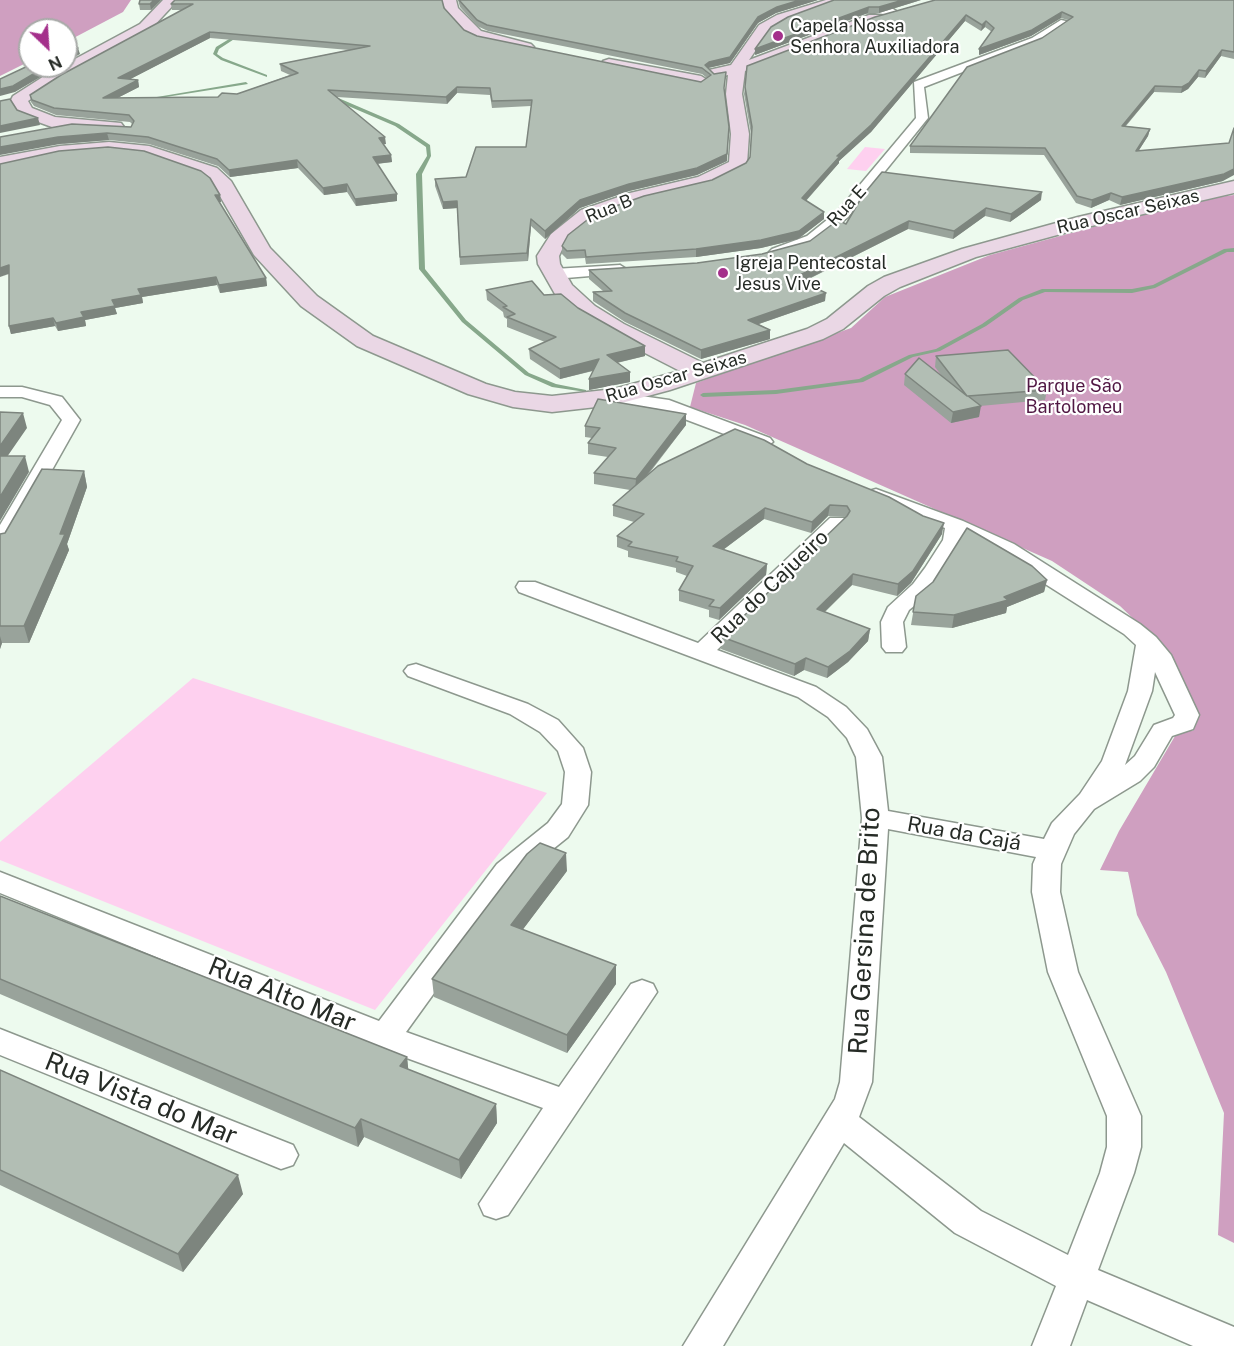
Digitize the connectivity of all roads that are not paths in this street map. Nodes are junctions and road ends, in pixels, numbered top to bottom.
1 (171, 0) edge
2 (449, 0) edge
3 (840, 0) edge
4 (909, 8) edge
5 (811, 9) junction
6 (870, 9) edge
7 (1065, 22) edge
8 (542, 50) edge
9 (597, 62) edge
10 (708, 77) junction
11 (735, 80) junction
12 (71, 125) junction
13 (136, 129) edge
14 (37, 132) edge
15 (201, 151) edge
16 (0, 163) edge
17 (210, 172) junction
18 (1227, 190) edge
19 (761, 255) edge
20 (638, 269) edge
21 (554, 274) junction
22 (701, 372) junction
23 (0, 392) edge
24 (662, 395) junction
25 (779, 449) edge
26 (854, 486) edge
27 (837, 522) edge
28 (956, 525) junction
29 (0, 543) edge
30 (527, 587) dead end
31 (1148, 642) junction
32 (894, 647) dead end
33 (703, 651) junction
34 (416, 671) dead end
35 (1085, 802) junction
36 (875, 818) junction
37 (1053, 850) junction
38 (0, 882) edge
39 (642, 992) dead end
40 (386, 1037) junction
41 (0, 1042) edge
42 (566, 1103) junction
43 (840, 1121) junction
44 (281, 1155) dead end
45 (496, 1204) dead end
46 (1078, 1279) junction
47 (1234, 1345) edge
48 (702, 1346) edge
49 (1051, 1346) edge

1 - 12 street
2 - 8 street
3 - 5 street
4 - 6 street
5 - 6 street
5 - 11 street
6 - 11 street
7 - 19 street, Rua E
9 - 10 street
10 - 11 street
10 - 11 street
11 - 21 street, Rua B
12 - 13 street
12 - 14 street
15 - 17 street
16 - 17 street
17 - 24 street, Rua Oscar Seixas
18 - 22 street, Rua Oscar Seixas
20 - 21 street
21 - 22 street
22 - 24 street, Rua Oscar Seixas
23 - 29 street
24 - 25 street
26 - 28 street
27 - 33 street, Rua do Cajueiro
28 - 31 street
28 - 32 street
30 - 33 street, Rua Gersina de Brito
31 - 35 street
31 - 35 street
33 - 36 street, Rua Gersina de Brito
34 - 40 street
35 - 37 street
36 - 37 street, Rua da Cajá
36 - 43 street, Rua Gersina de Brito
37 - 46 street
38 - 40 street, Rua Alto Mar
39 - 42 street
40 - 42 street, Rua Alto Mar
41 - 44 street, Rua Vista do Mar
42 - 45 street
43 - 46 street
43 - 48 street, Rua Gersina de Brito
46 - 47 street
46 - 49 street

